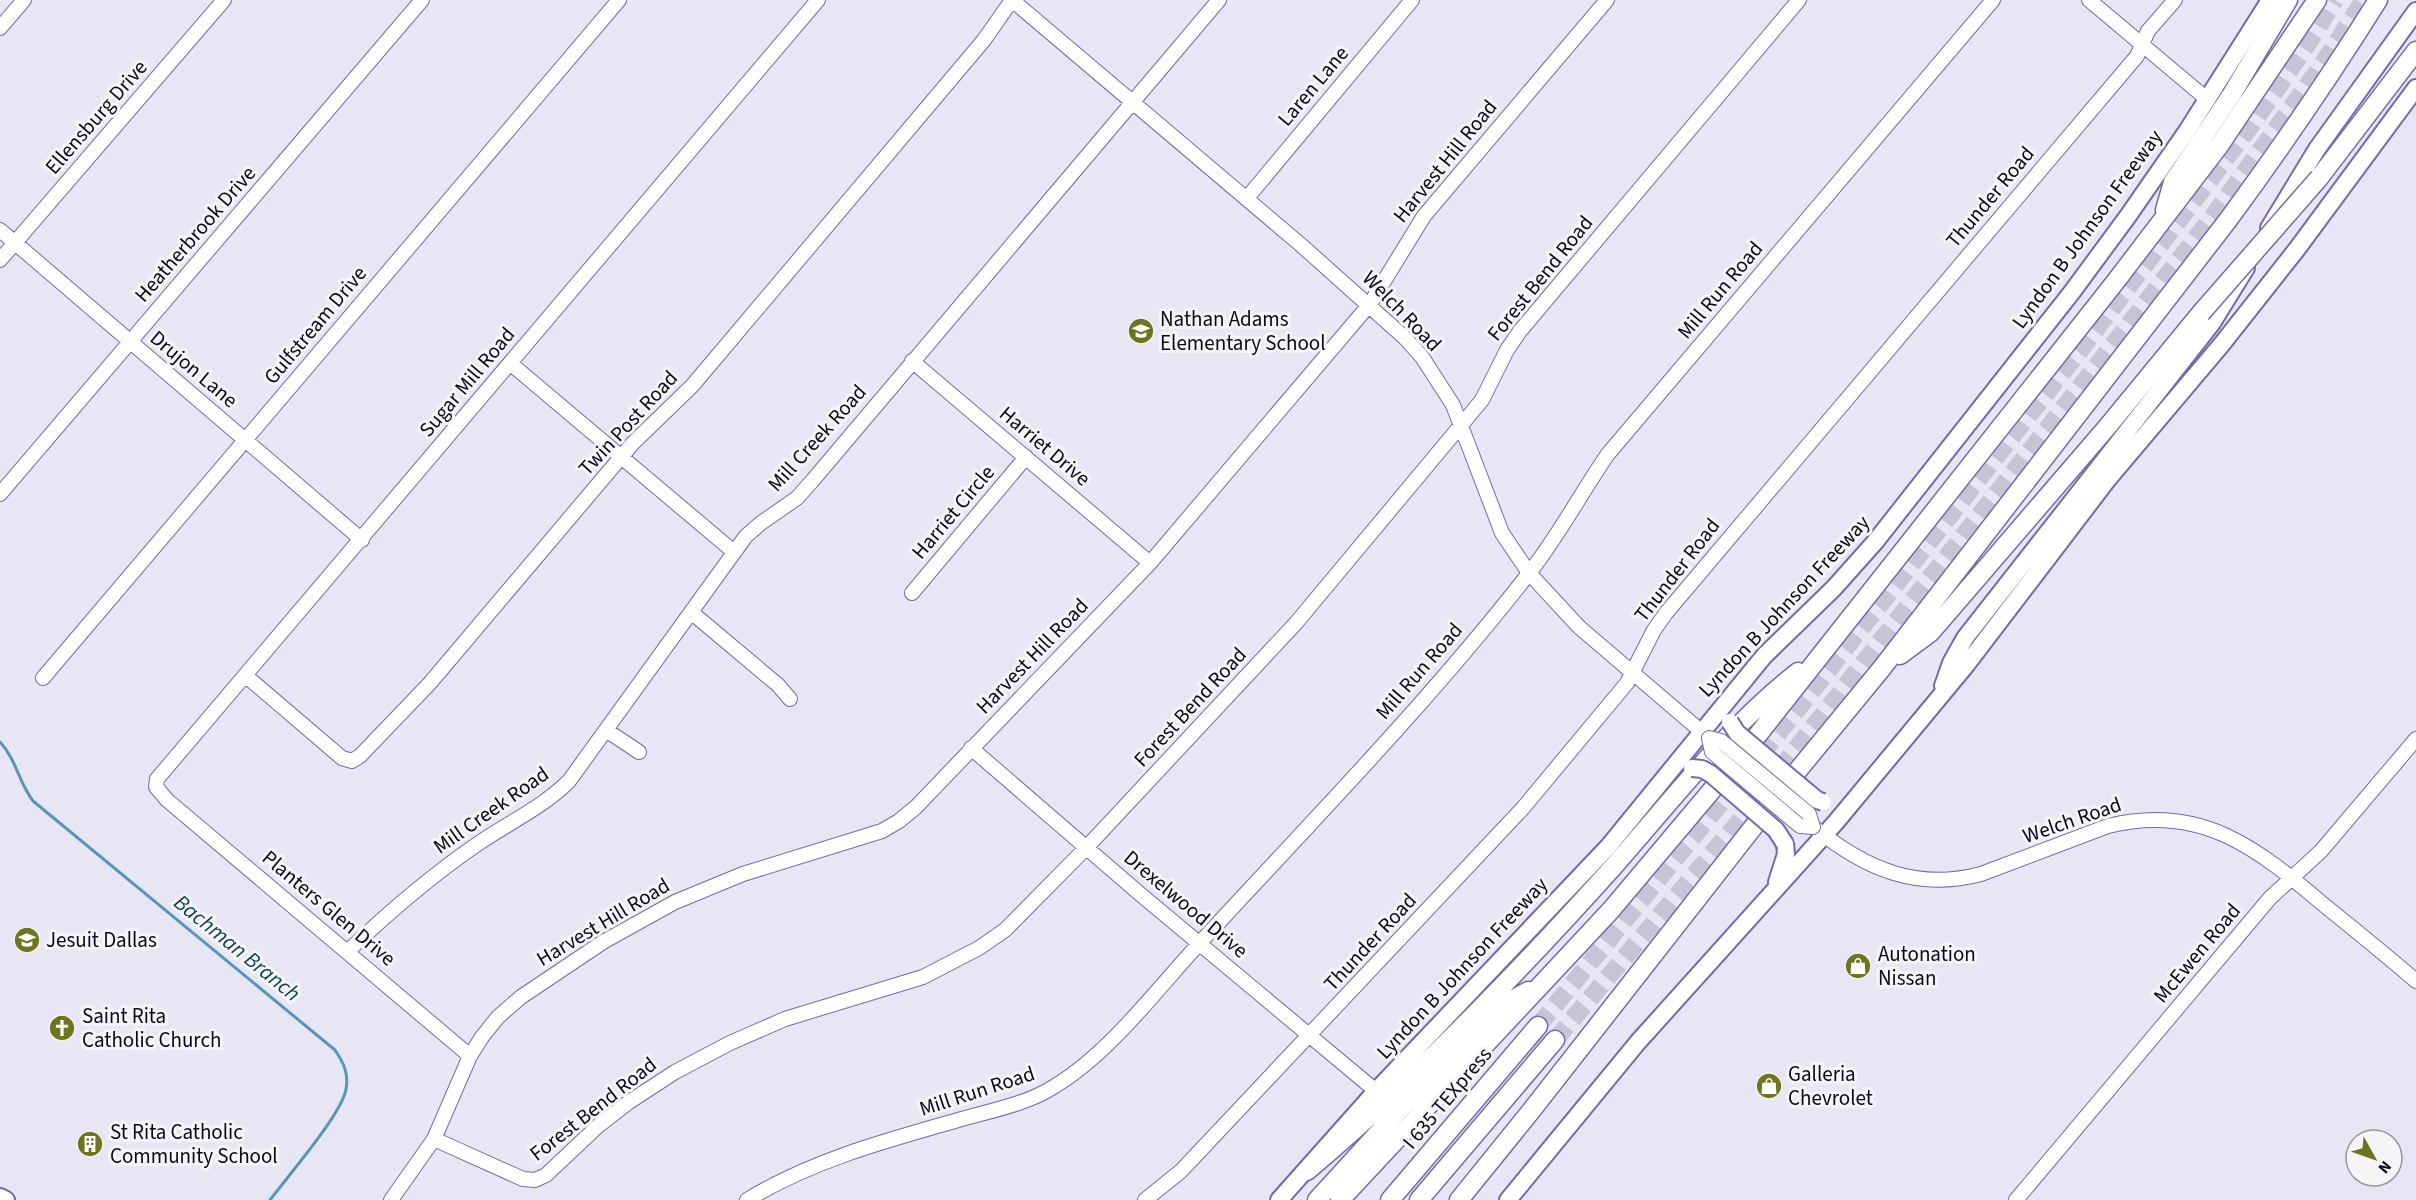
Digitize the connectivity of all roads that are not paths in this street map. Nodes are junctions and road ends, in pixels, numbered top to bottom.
1 (24, 0) edge
2 (224, 0) edge
3 (422, 0) edge
4 (619, 0) edge
5 (818, 0) edge
6 (1012, 0) edge
7 (1219, 0) edge
8 (1412, 0) edge
9 (1607, 0) edge
10 (1800, 0) edge
11 (1993, 0) edge
12 (2089, 0) edge
13 (2175, 0) edge
14 (2270, 0) edge
15 (2288, 0) edge
16 (2317, 0) edge
17 (2378, 0) edge
18 (2416, 11) edge
19 (0, 28) edge
20 (2142, 44) junction
21 (2416, 51) edge
22 (2416, 88) edge
23 (2208, 100) junction
24 (1133, 102) junction
25 (1247, 198) junction
26 (2161, 221) junction
27 (0, 231) edge
28 (15, 243) junction
29 (0, 260) edge
30 (1370, 304) junction
31 (130, 342) junction
32 (912, 361) junction
33 (510, 363) junction
34 (1462, 425) junction
35 (245, 440) junction
36 (622, 456) junction
37 (1026, 457) junction
38 (0, 494) edge
39 (362, 540) junction
40 (734, 552) junction
41 (1150, 563) junction
42 (1529, 573) junction
43 (912, 593) dead end
44 (691, 612) junction
45 (1823, 652) junction
46 (1882, 668) junction
47 (1632, 673) junction
48 (246, 676) junction
49 (43, 678) dead end
50 (1744, 678) junction
51 (1940, 695) junction
52 (790, 699) dead end
53 (606, 730) junction
54 (1705, 735) junction
55 (2416, 739) edge
56 (971, 748) junction
57 (639, 752) dead end
58 (1671, 770) junction
59 (1862, 791) junction
60 (159, 793) joint
61 (1819, 831) junction
62 (1086, 848) junction
63 (2291, 877) junction
64 (1770, 896) junction
65 (1199, 943) junction
66 (348, 951) junction
67 (2416, 981) edge
68 (1545, 982) junction
69 (1538, 1026) tunnel mouth
70 (1311, 1035) junction
71 (1555, 1040) tunnel mouth
72 (470, 1056) junction
73 (1376, 1091) junction
74 (434, 1139) junction
75 (1307, 1170) junction
76 (1484, 1170) junction
77 (0, 1197) edge
78 (6, 1200) edge
79 (390, 1200) edge
80 (747, 1200) edge
81 (1145, 1200) edge
82 (1279, 1200) edge
83 (1317, 1200) edge
84 (1340, 1200) edge
85 (1390, 1200) edge
86 (1419, 1200) edge
87 (1459, 1200) edge
88 (1466, 1200) edge
89 (1508, 1200) edge
90 (2016, 1200) edge

1 - 19 street
2 - 28 street, Ellensburg Drive
3 - 31 street, Heatherbrook Drive
4 - 35 street, Gulfstream Drive
5 - 33 street, Sugar Mill Road
6 - 24 street, Welch Road
6 - 36 street, Twin Post Road
7 - 24 street, Mill Creek Road
8 - 25 street, Laren Lane
9 - 30 street, Harvest Hill Road
10 - 34 street, Forest Bend Road
11 - 42 street, Mill Run Road
12 - 20 street
13 - 20 street, Thunder Road
14 - 23 main road, Lyndon B Johnson Freeway
15 - 26 highway
16 - 26 highway
17 - 46 highway
18 - 51 main road
20 - 23 street
20 - 47 street, Thunder Road
21 - 46 highway, bridge
22 - 51 main road
23 - 50 main road, Lyndon B Johnson Freeway
24 - 25 street, Welch Road
24 - 32 street, Mill Creek Road
25 - 30 street, Welch Road
26 - 45 highway
27 - 28 street, Drujon Lane
28 - 29 street, Ellensburg Drive
28 - 31 street, Drujon Lane
30 - 34 street, Welch Road
30 - 41 street, Harvest Hill Road
31 - 35 street, Drujon Lane
31 - 38 street, Heatherbrook Drive
32 - 37 street, Harriet Drive
32 - 40 street, Mill Creek Road
33 - 36 street
33 - 39 street, Sugar Mill Road
34 - 42 street, Welch Road
34 - 62 street, Forest Bend Road
35 - 39 street, Drujon Lane
35 - 49 street, Gulfstream Drive
36 - 40 street
36 - 48 street, Twin Post Road
37 - 41 street, Harriet Drive
37 - 43 street, Harriet Circle
39 - 48 street, Sugar Mill Road
40 - 44 street, Mill Creek Road
41 - 56 street, Harvest Hill Road
42 - 47 street, Welch Road
42 - 65 street, Mill Run Road
44 - 52 street
44 - 53 street, Mill Creek Road
45 - 68 highway
45 - 75 highway
46 - 76 highway
47 - 54 street, Welch Road
47 - 70 street, Thunder Road
48 - 60 street, Sugar Mill Road
50 - 54 main road, Lyndon B Johnson Freeway
50 - 59 main road, bridge
51 - 59 main road
53 - 57 street
53 - 66 street, Mill Creek Road
54 - 58 main road, Lyndon B Johnson Freeway
54 - 61 street, Welch Road, bridge
55 - 63 street, McEwen Road
56 - 62 street, Drexelwood Drive
56 - 72 street, Harvest Hill Road
58 - 64 main road, bridge
58 - 73 main road, Lyndon B Johnson Freeway
59 - 61 main road
60 - 66 street, Planters Glen Drive
61 - 63 street, Welch Road
61 - 64 main road
62 - 65 street, Drexelwood Drive
62 - 74 street, Forest Bend Road
63 - 67 street, Welch Road
63 - 90 street, McEwen Road
64 - 89 main road
65 - 70 street, Drexelwood Drive
65 - 80 street, Mill Run Road
66 - 72 street, Planters Glen Drive
68 - 83 highway
68 - 84 highway
69 - 85 highway, I 635 TEXpress
70 - 73 street, Drexelwood Drive
70 - 81 street, Thunder Road
71 - 86 highway, I 635 TEXpress
72 - 74 street, Harvest Hill Road
73 - 75 main road, Lyndon B Johnson Freeway
74 - 79 street, Harvest Hill Road
75 - 82 main road, Lyndon B Johnson Freeway
76 - 87 highway
76 - 88 highway
77 - 78 main road

